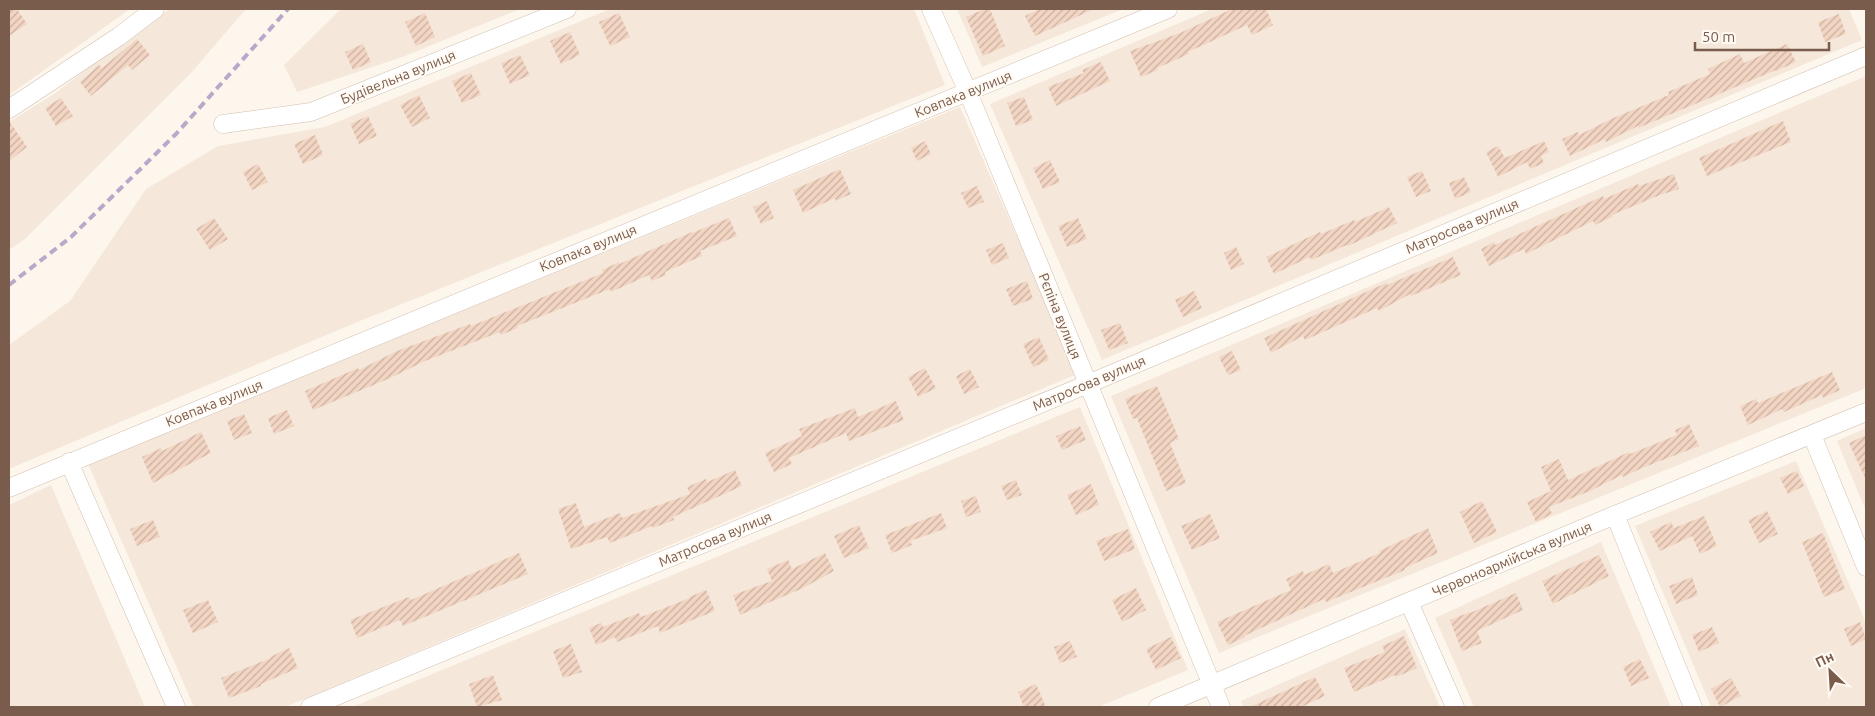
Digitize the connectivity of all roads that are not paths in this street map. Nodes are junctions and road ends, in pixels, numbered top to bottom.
1 (155, 9) edge
2 (567, 9) edge
3 (931, 9) edge
4 (1168, 9) edge
5 (1866, 56) edge
6 (968, 92) junction
7 (9, 109) edge
8 (223, 124) dead end
9 (1088, 384) junction
10 (1866, 412) edge
11 (1812, 435) junction
12 (69, 462) junction
13 (9, 488) edge
14 (1615, 515) junction
15 (1866, 567) edge
16 (1409, 602) junction
17 (1211, 685) junction
18 (176, 707) edge
19 (310, 707) edge
20 (1158, 707) edge
21 (1221, 707) edge
22 (1455, 707) edge
23 (1694, 707) edge

1 - 7 street
2 - 8 street, Будівельна вулиця
3 - 6 street, Рєпіна вулиця
4 - 6 street, Ковпака вулиця
5 - 9 street, Матросова вулиця
6 - 9 street, Рєпіна вулиця
6 - 12 street, Ковпака вулиця
9 - 17 street, Рєпіна вулиця
9 - 19 street, Матросова вулиця
10 - 11 street, Червоноармійська вулиця
11 - 14 street, Червоноармійська вулиця
11 - 15 street
12 - 13 street, Ковпака вулиця
12 - 18 street
14 - 16 street, Червоноармійська вулиця
14 - 23 street
16 - 17 street, Червоноармійська вулиця
16 - 22 street
17 - 20 street, Червоноармійська вулиця
17 - 21 street, Рєпіна вулиця

